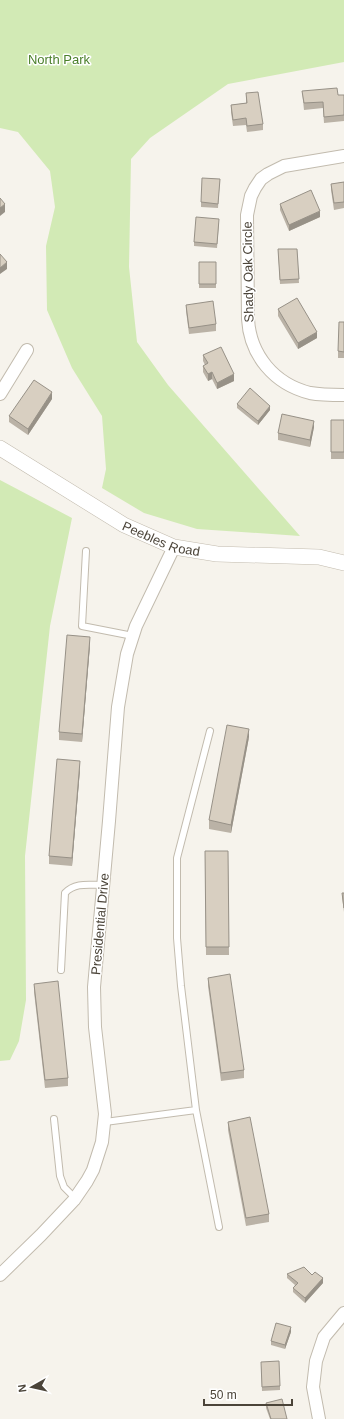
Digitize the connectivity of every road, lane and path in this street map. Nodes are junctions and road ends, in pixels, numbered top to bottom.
1 (344, 156) edge
2 (27, 350) dead end
3 (0, 394) edge
4 (344, 395) edge
5 (0, 448) edge
6 (174, 547) junction
7 (86, 551) dead end
8 (344, 563) edge
9 (133, 636) junction
10 (210, 731) dead end
11 (103, 885) junction
12 (61, 970) dead end
13 (196, 1110) junction
14 (54, 1119) dead end
15 (105, 1122) junction
16 (75, 1198) junction
17 (219, 1227) dead end
18 (0, 1275) edge
19 (344, 1313) edge
20 (319, 1419) edge

1 - 4 street, Shady Oak Circle
2 - 3 street
5 - 6 street, Peebles Road
6 - 8 street, Peebles Road
6 - 9 street, Presidential Drive
7 - 9 lane
9 - 11 street, Presidential Drive
10 - 13 lane
11 - 12 lane
11 - 15 street, Presidential Drive
13 - 15 lane
13 - 17 lane
14 - 16 lane
15 - 16 street, Presidential Drive
16 - 18 street, Presidential Drive
19 - 20 street

